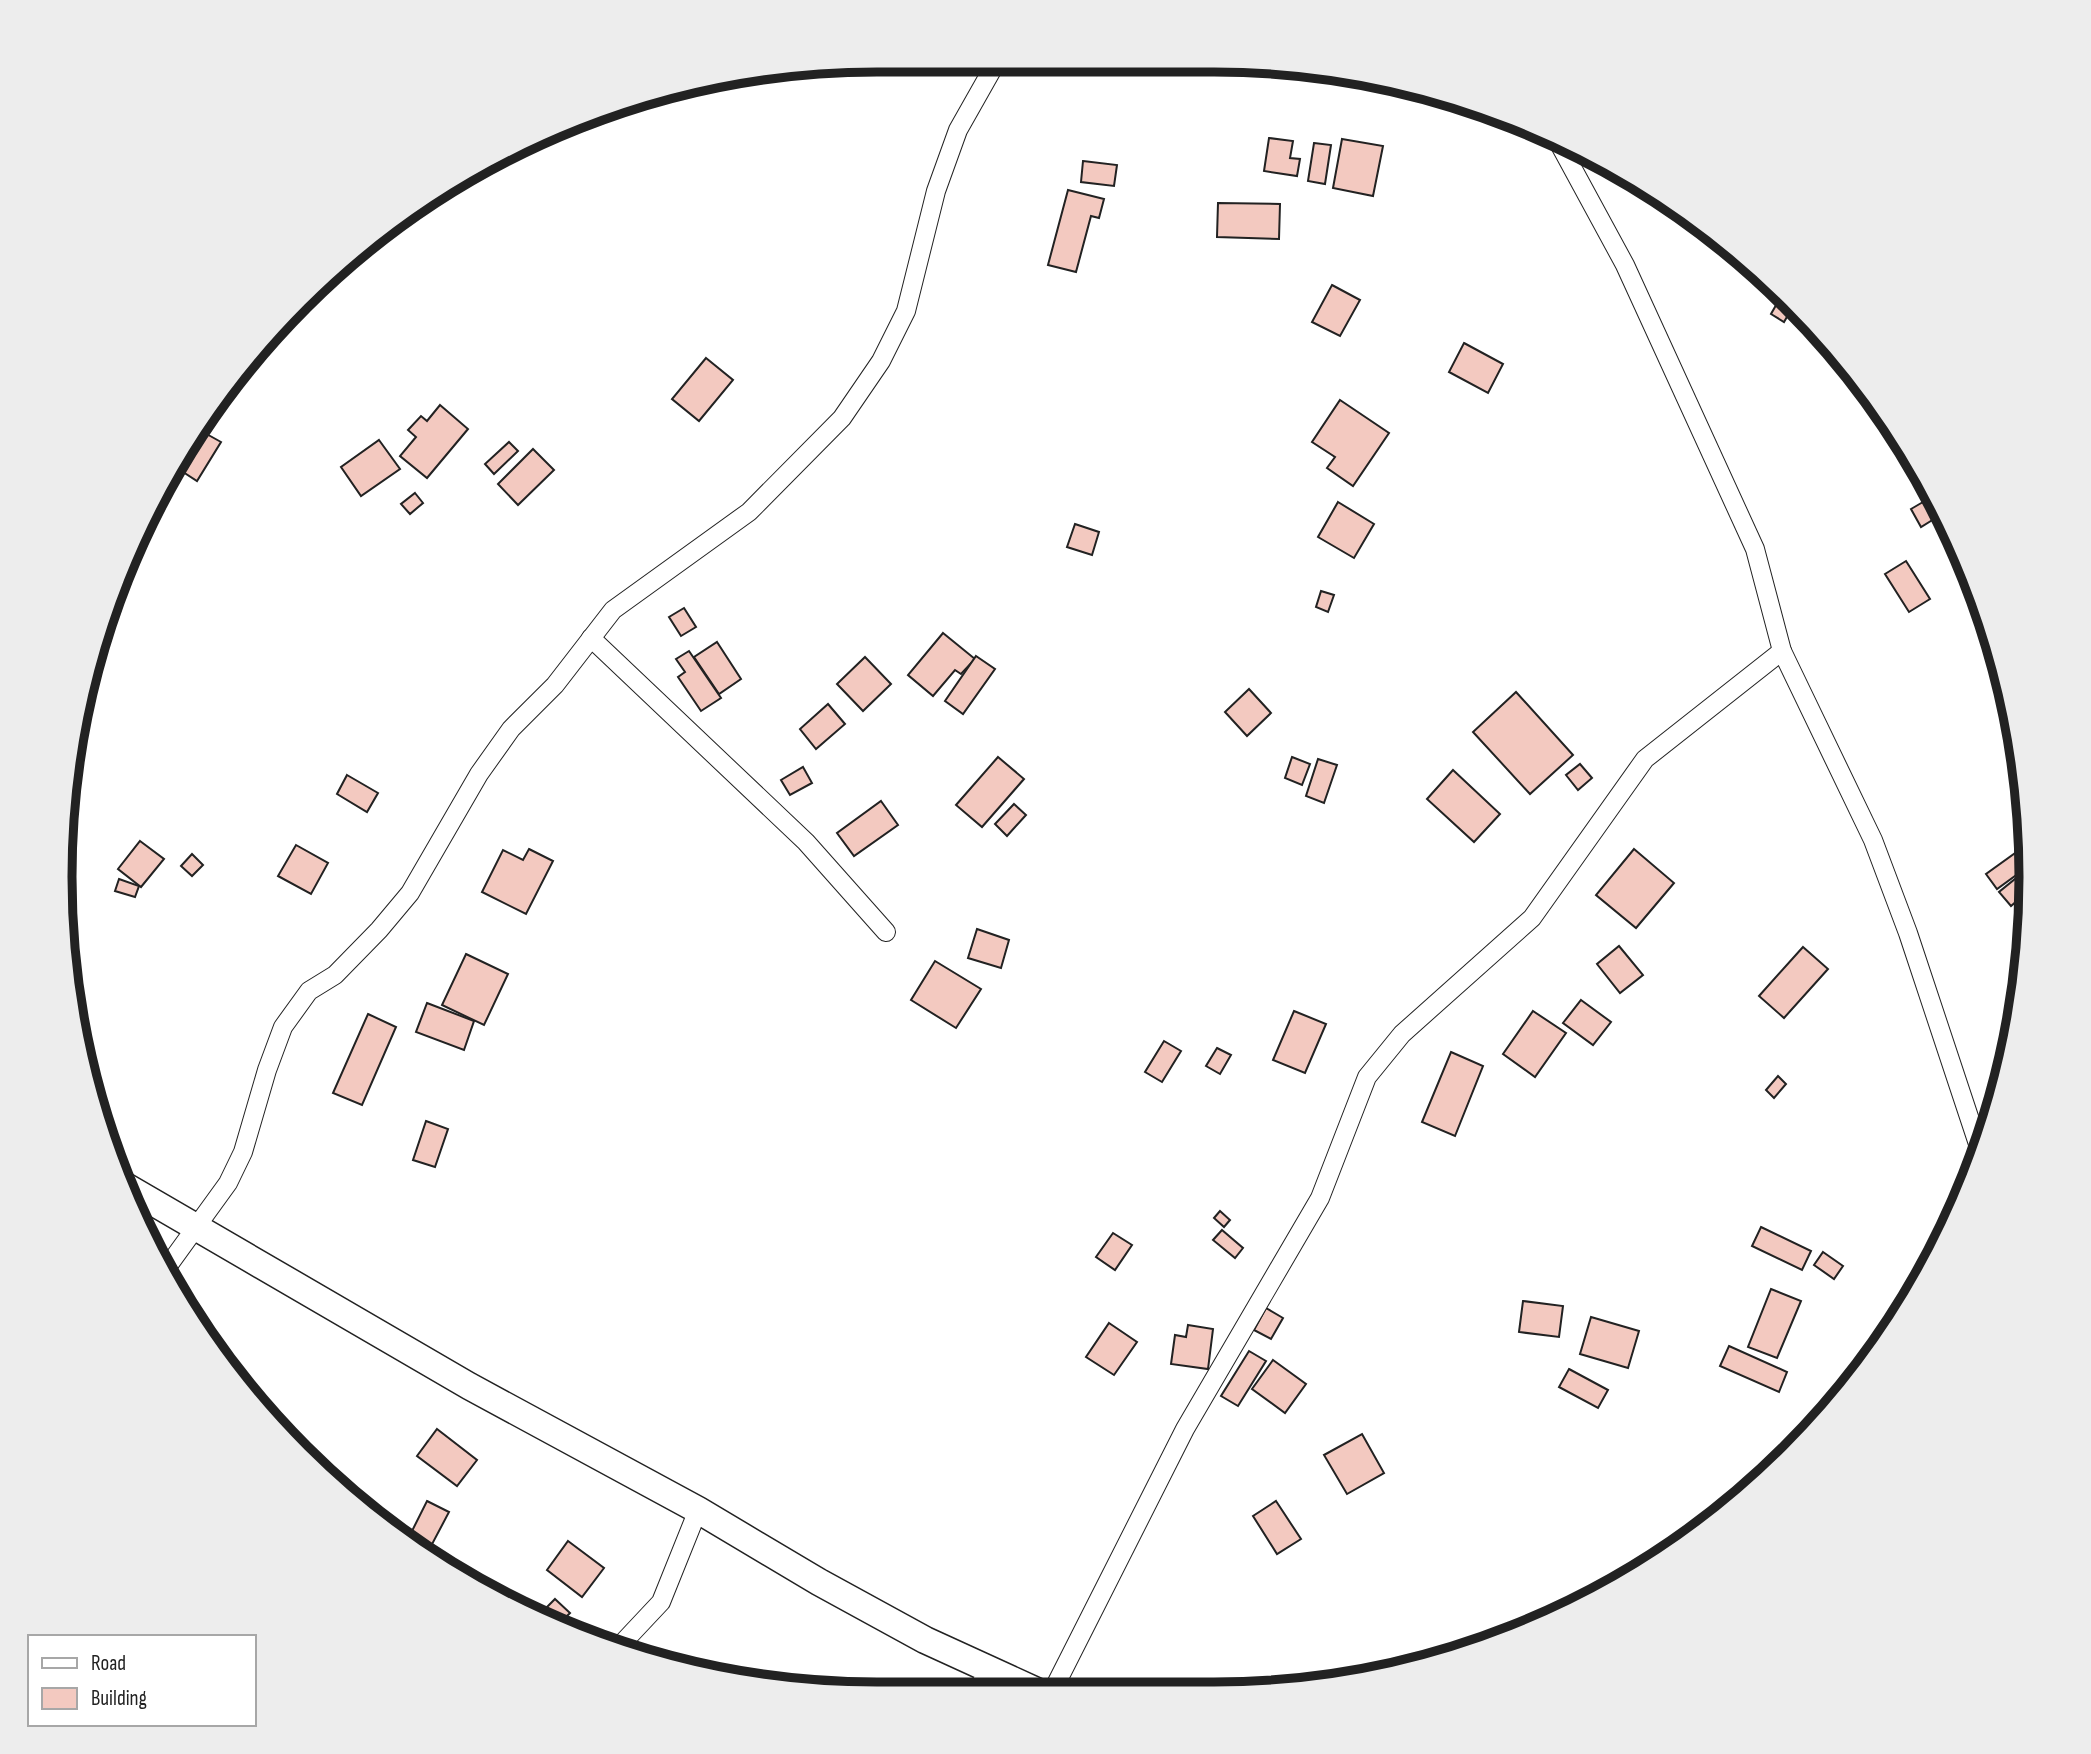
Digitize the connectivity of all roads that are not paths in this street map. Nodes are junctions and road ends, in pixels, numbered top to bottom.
1 (992, 72) edge
2 (1565, 153) edge
3 (591, 638) junction
4 (1782, 651) junction
5 (886, 932) dead end
6 (1976, 1139) edge
7 (136, 1192) edge
8 (198, 1227) junction
9 (171, 1263) edge
10 (698, 1510) junction
11 (624, 1642) edge
12 (991, 1671) junction
13 (982, 1682) edge
14 (1016, 1682) edge
15 (1057, 1682) edge

1 - 3 street
2 - 4 street
3 - 5 street
3 - 8 street
4 - 6 street
4 - 15 street
7 - 8 street
8 - 9 street
8 - 10 street
10 - 11 street
10 - 12 street
12 - 13 street
12 - 14 street

